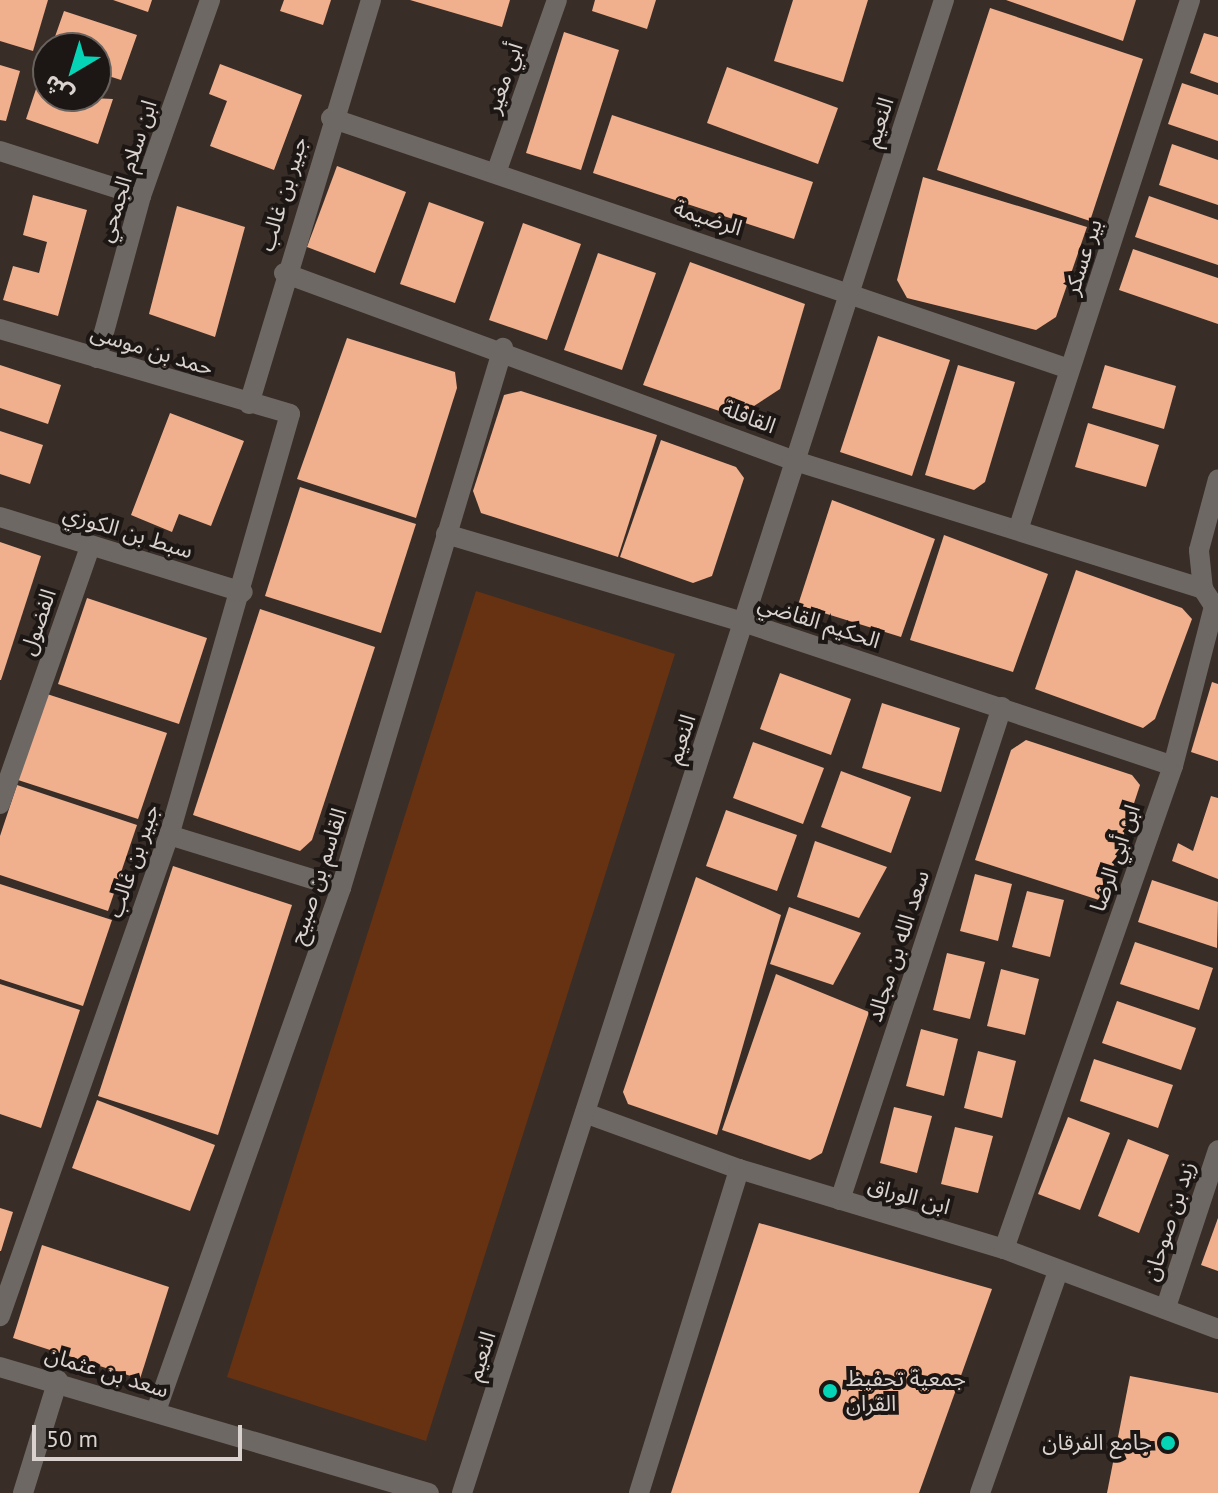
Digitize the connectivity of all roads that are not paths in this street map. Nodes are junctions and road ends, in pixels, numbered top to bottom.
1 (210, 0) edge
2 (371, 0) edge
3 (557, 0) edge
4 (944, 0) edge
5 (1190, 0) edge
6 (331, 118) junction
7 (0, 151) edge
8 (496, 173) junction
9 (141, 196) junction
10 (284, 273) junction
11 (850, 290) junction
12 (0, 329) edge
13 (503, 348) junction
14 (97, 358) junction
15 (1069, 369) junction
16 (249, 404) junction
17 (290, 414) joint
18 (792, 460) junction
19 (1218, 479) edge
20 (0, 517) edge
21 (1019, 527) junction
22 (446, 534) junction
23 (90, 547) junction
24 (1208, 553) edge
25 (1203, 589) junction
26 (243, 592) junction
27 (743, 622) junction
28 (1002, 707) junction
29 (1173, 766) junction
30 (0, 804) edge
31 (169, 835) junction
32 (341, 888) junction
33 (585, 1113) junction
34 (1218, 1150) edge
35 (739, 1169) junction
36 (840, 1200) junction
37 (1004, 1249) junction
38 (1057, 1274) junction
39 (1166, 1307) junction
40 (0, 1316) edge
41 (1218, 1329) edge
42 (0, 1367) edge
43 (58, 1380) junction
44 (156, 1411) junction
45 (23, 1493) edge
46 (429, 1493) edge
47 (462, 1493) edge
48 (639, 1493) edge
49 (980, 1493) edge

1 - 9 street, ابن سلام الجمحي
2 - 6 street, جبير بن غالب
3 - 8 street, أبي مغير
4 - 11 street, النعيم
5 - 15 street, بير عسكر
6 - 8 street, الرضيمة
6 - 10 street, جبير بن غالب
7 - 9 street
8 - 11 street, الرضيمة
9 - 14 street, ابن سلام الجمحي
10 - 13 street, القافلة
10 - 16 street, جبير بن غالب
11 - 15 street, الرضيمة
11 - 18 street, النعيم
12 - 14 street, حمد بن موسى
13 - 18 street, القافلة
13 - 22 street, القاسم بن صبيح
14 - 16 street, حمد بن موسى
15 - 21 street, بير عسكر
16 - 17 street, حمد بن موسى
17 - 26 street, جبير بن غالب
18 - 21 street, القافلة
18 - 27 street, النعيم
19 - 24 street, ابن أبي الرضا
20 - 23 street, سبط بن الكوزي
21 - 25 street, القافلة
22 - 27 street, الحكيم القاضي
22 - 32 street, القاسم بن صبيح
23 - 26 street, سبط بن الكوزي
23 - 30 street, الفضول
24 - 25 street, ابن أبي الرضا
25 - 29 street, ابن أبي الرضا
26 - 31 street, جبير بن غالب
27 - 28 street, الحكيم القاضي
27 - 33 street, النعيم
28 - 29 street, الحكيم القاضي
28 - 36 street, سعد الله بن مجالد
29 - 37 street, ابن أبي الرضا
31 - 32 street
31 - 40 street, جبير بن غالب
32 - 44 street, القاسم بن صبيح
33 - 35 street, ابن الوراق
33 - 47 street, النعيم
34 - 39 street, زيد بن صوحان
35 - 36 street, ابن الوراق
35 - 48 street
36 - 37 street, ابن الوراق
37 - 38 street, ابن الوراق
38 - 39 street, ابن الوراق
38 - 49 street
39 - 41 street, ابن الوراق
42 - 43 street, سعد بن عثمان
43 - 44 street, سعد بن عثمان
43 - 45 street
44 - 46 street, سعد بن عثمان

